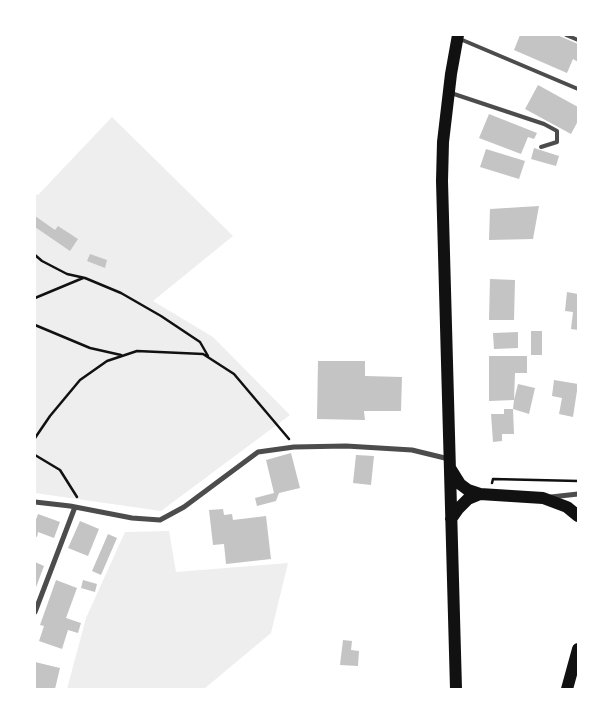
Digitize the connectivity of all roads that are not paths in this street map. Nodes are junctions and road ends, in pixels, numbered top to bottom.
1 (566, 35) edge
2 (457, 36) edge
3 (578, 40) edge
4 (578, 89) edge
5 (449, 92) junction
6 (541, 147) dead end
7 (449, 462) junction
8 (486, 494) junction
9 (578, 494) edge
10 (544, 498) junction
11 (35, 502) edge
12 (75, 507) junction
13 (578, 516) edge
14 (451, 519) junction
15 (35, 612) edge
16 (578, 648) edge
17 (456, 689) edge
18 (567, 689) edge

1 - 3 lane
2 - 4 lane
2 - 5 main road
5 - 6 lane
5 - 7 main road
7 - 8 main road
7 - 12 street
7 - 14 main road
8 - 10 main road
8 - 14 main road
9 - 10 street
10 - 13 main road
11 - 12 street
12 - 15 street
14 - 17 main road
16 - 18 main road

